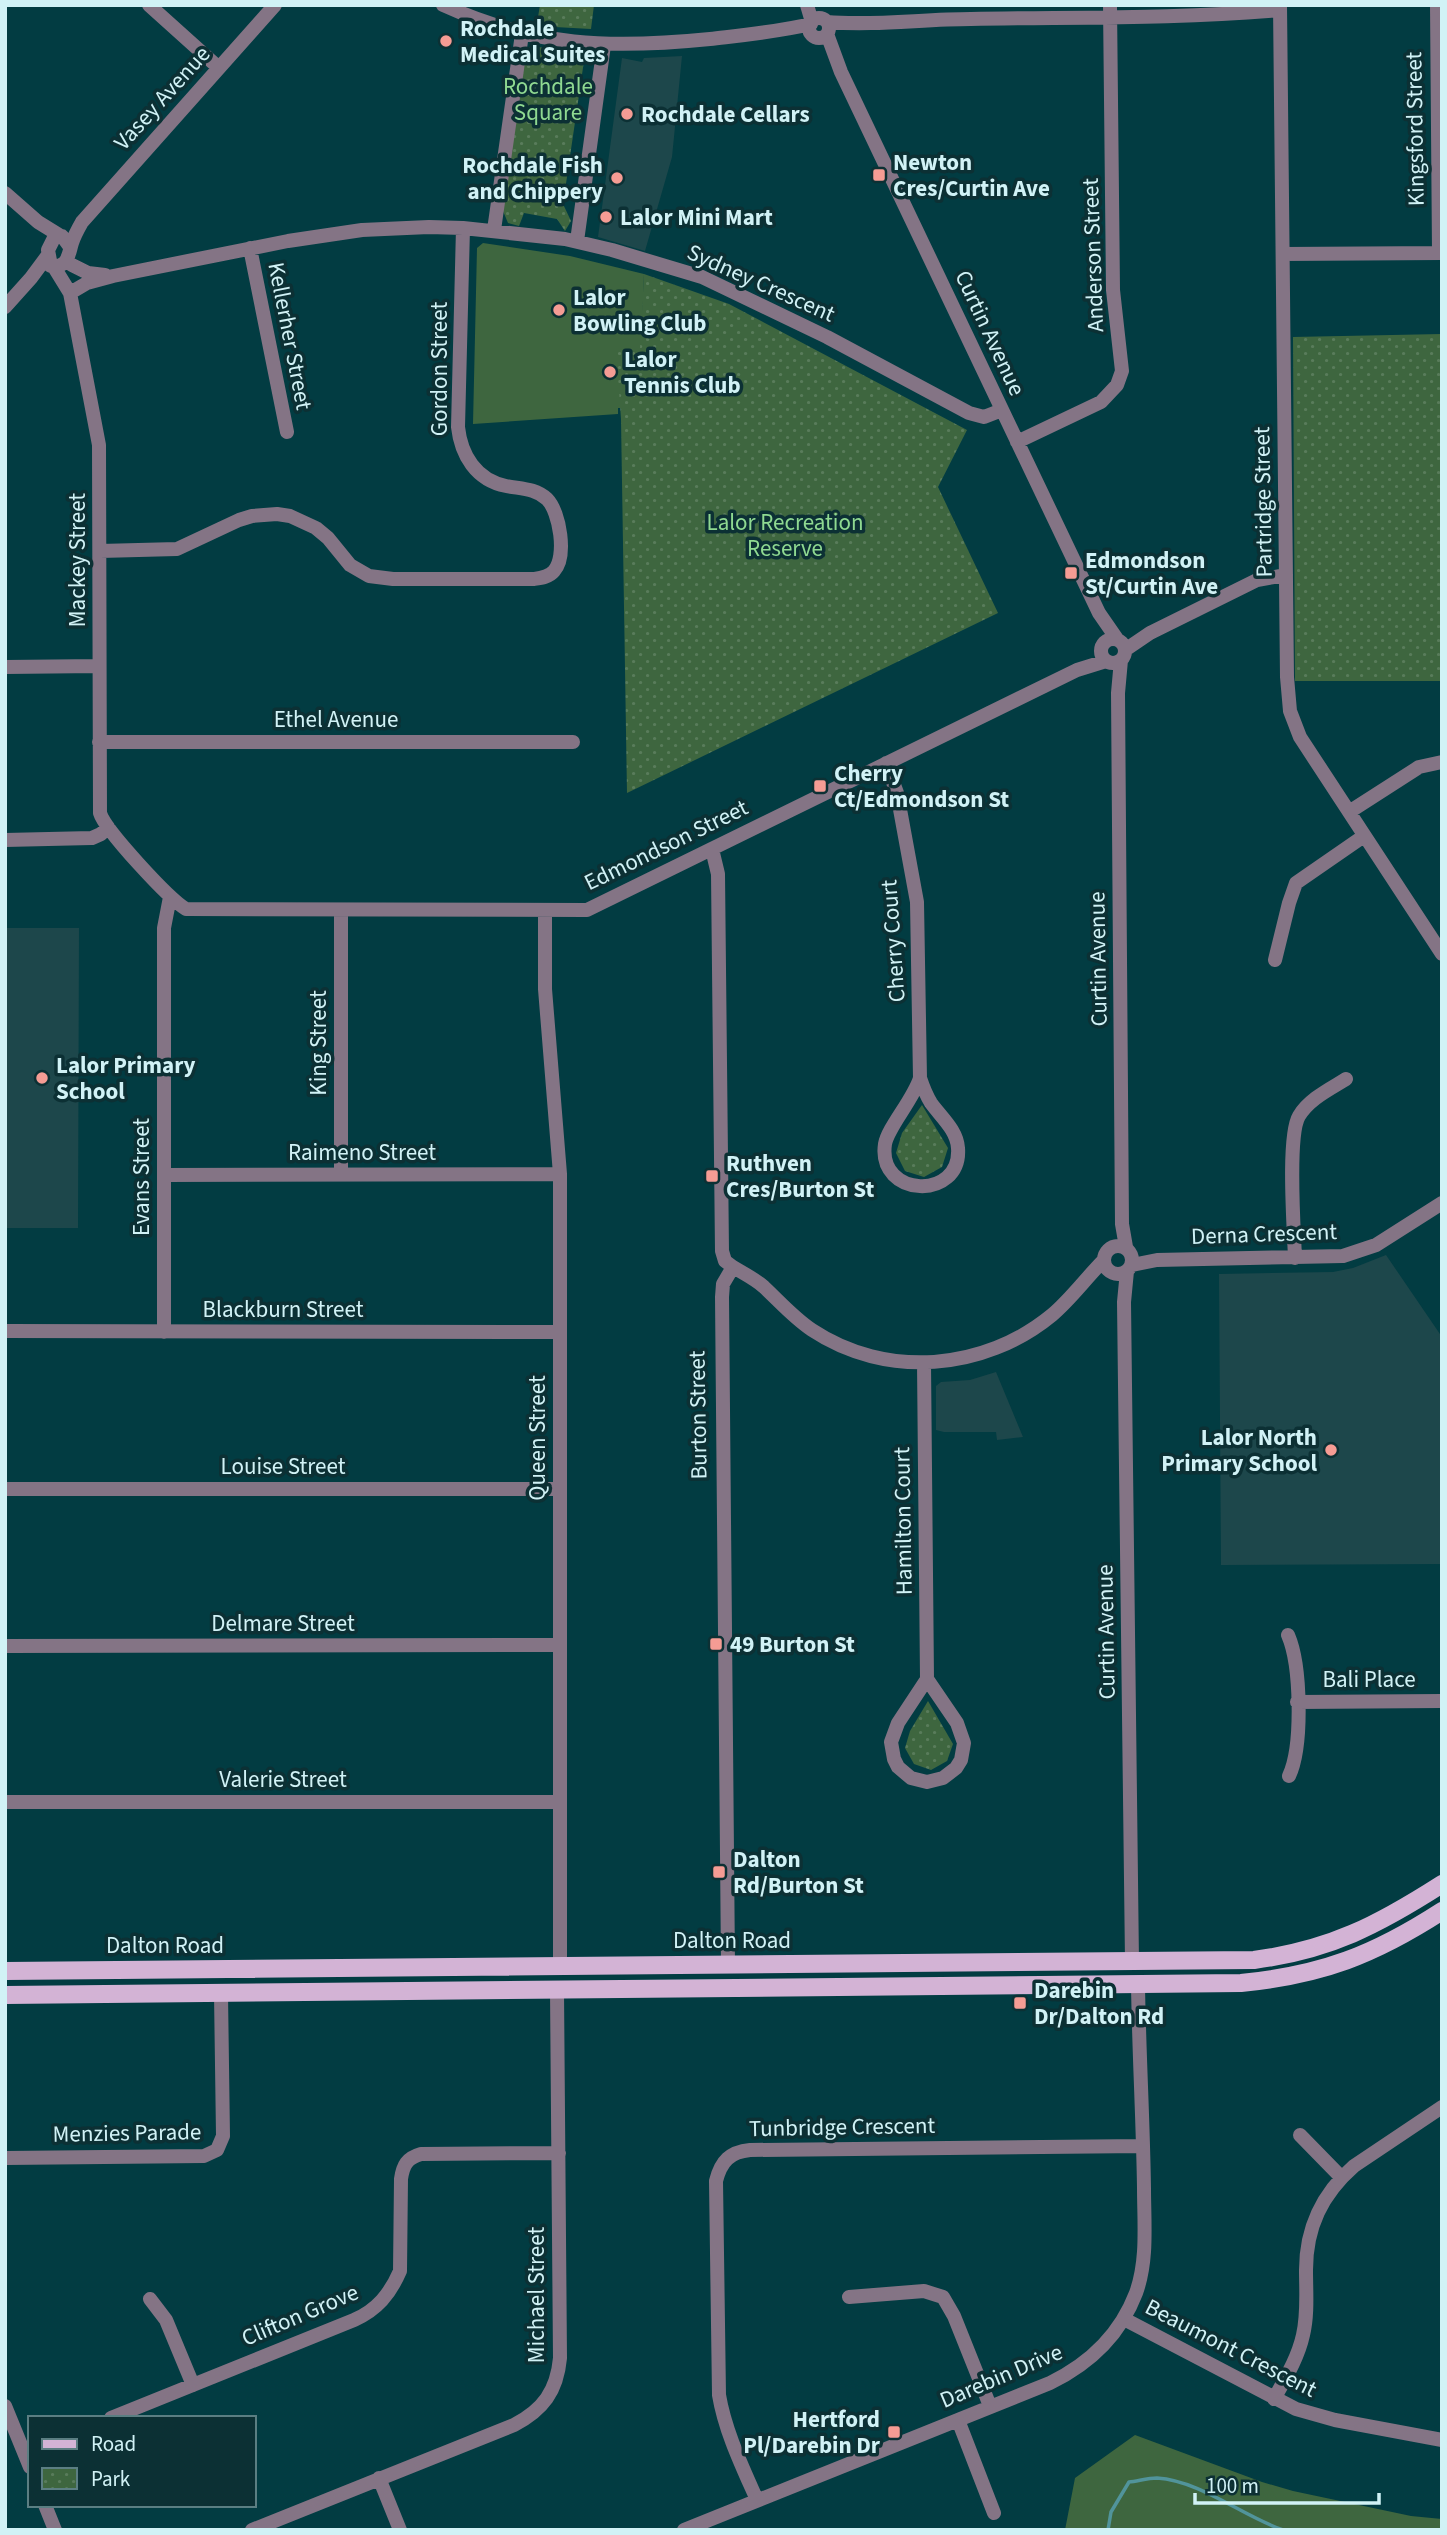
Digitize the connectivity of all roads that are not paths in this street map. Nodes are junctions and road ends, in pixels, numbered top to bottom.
1 (149, 5) edge
2 (275, 5) edge
3 (443, 5) edge
4 (809, 5) edge
5 (1437, 5) edge
6 (1280, 8) edge
7 (1110, 11) edge
8 (819, 28) junction
9 (522, 34) junction
10 (604, 45) junction
11 (219, 68) junction
12 (5, 193) edge
13 (463, 228) junction
14 (494, 230) junction
15 (577, 241) junction
16 (250, 248) junction
17 (59, 252) junction
18 (1441, 253) edge
19 (1283, 254) junction
20 (113, 275) junction
21 (70, 293) junction
22 (5, 307) edge
23 (1002, 410) junction
24 (286, 432) dead end
25 (1017, 442) junction
26 (100, 551) junction
27 (1286, 575) junction
28 (1113, 650) junction
29 (99, 666) junction
30 (5, 667) edge
31 (99, 742) junction
32 (573, 742) dead end
33 (1442, 762) edge
34 (886, 763) junction
35 (1349, 813) junction
36 (108, 827) junction
37 (1364, 836) junction
38 (5, 840) edge
39 (712, 849) junction
40 (170, 897) junction
41 (341, 911) junction
42 (545, 911) junction
43 (1442, 954) edge
44 (1275, 960) dead end
45 (920, 1078) junction
46 (1346, 1080) dead end
47 (341, 1174) junction
48 (560, 1174) junction
49 (164, 1175) junction
50 (1442, 1203) edge
51 (1295, 1258) junction
52 (1120, 1261) junction
53 (733, 1267) junction
54 (5, 1331) edge
55 (164, 1332) junction
56 (560, 1332) junction
57 (924, 1363) junction
58 (5, 1489) edge
59 (560, 1489) junction
60 (1288, 1635) dead end
61 (560, 1645) junction
62 (5, 1646) edge
63 (927, 1679) junction
64 (1442, 1701) edge
65 (1297, 1702) junction
66 (1289, 1776) dead end
67 (5, 1802) edge
68 (560, 1802) junction
69 (1442, 1884) edge
70 (1442, 1911) edge
71 (1132, 1962) junction
72 (728, 1965) junction
73 (560, 1966) junction
74 (5, 1971) edge
75 (1138, 1985) junction
76 (728, 1989) junction
77 (557, 1990) junction
78 (221, 1994) junction
79 (5, 1995) edge
80 (1440, 2112) edge
81 (1300, 2135) dead end
82 (1143, 2146) junction
83 (559, 2153) junction
84 (5, 2158) edge
85 (1341, 2177) junction
86 (849, 2297) dead end
87 (150, 2299) dead end
88 (1124, 2319) junction
89 (193, 2385) junction
90 (1274, 2399) junction
91 (5, 2406) edge
92 (990, 2406) junction
93 (116, 2416) edge
94 (958, 2420) junction
95 (1442, 2440) edge
96 (28, 2457) edge
97 (379, 2478) junction
98 (757, 2500) junction
99 (47, 2507) edge
100 (994, 2513) dead end
101 (55, 2530) edge
102 (252, 2530) edge
103 (400, 2530) edge
104 (684, 2530) edge

1 - 11 street
2 - 11 street, Vasey Avenue
3 - 9 street
4 - 8 street, Curtin Avenue
5 - 18 street, Kingsford Street
6 - 7 street
6 - 19 street, Partridge Street
7 - 8 street
7 - 25 street, Anderson Street
8 - 10 street
8 - 23 street, Curtin Avenue
9 - 10 street
9 - 14 street
10 - 15 street
11 - 17 street, Vasey Avenue
12 - 17 street
13 - 14 street, Sydney Crescent
13 - 16 street, Sydney Crescent
13 - 26 street, Gordon Street
14 - 15 street, Sydney Crescent
15 - 23 street, Sydney Crescent
16 - 20 street, Sydney Crescent
16 - 24 street, Kellerher Street
17 - 20 street, Sydney Crescent
17 - 21 street, Mackey Street
17 - 22 street, Vasey Avenue
18 - 19 street
19 - 27 street, Partridge Street
20 - 21 street, Sydney Crescent
21 - 26 street, Mackey Street
23 - 25 street, Curtin Avenue
25 - 28 street, Curtin Avenue
26 - 29 street, Mackey Street
27 - 28 street, Edmondson Street
27 - 35 street, Partridge Street
28 - 34 street, Edmondson Street
28 - 52 street, Curtin Avenue
29 - 30 street
29 - 31 street, Mackey Street
31 - 32 street, Ethel Avenue
31 - 36 street, Mackey Street
33 - 35 street
34 - 39 street, Edmondson Street
34 - 45 street, Cherry Court
35 - 37 street, Partridge Street
36 - 38 street
36 - 40 street, Edmondson Street
37 - 43 street, Partridge Street
37 - 44 street
39 - 42 street, Edmondson Street
39 - 53 street
40 - 41 street, Edmondson Street
40 - 49 street, Evans Street
41 - 42 street, Edmondson Street
41 - 47 street, King Street
42 - 48 street, Queen Street
45 - 45 street, Cherry Court
46 - 51 street
47 - 48 street, Raimeno Street
47 - 49 street, Raimeno Street
48 - 56 street, Queen Street
49 - 55 street, Evans Street
50 - 51 street, Derna Crescent
51 - 52 street, Derna Crescent
52 - 57 street
52 - 71 street, Curtin Avenue
53 - 57 street
53 - 72 street, Burton Street
54 - 55 street, Blackburn Street
55 - 56 street, Blackburn Street
56 - 59 street, Queen Street
57 - 63 street, Hamilton Court
58 - 59 street, Louise Street
59 - 61 street, Queen Street
60 - 65 street, Bali Place
61 - 62 street, Delmare Street
61 - 68 street, Queen Street
63 - 63 street
64 - 65 street, Bali Place
65 - 66 street, Bali Place
67 - 68 street, Valerie Street
68 - 73 street, Queen Street
69 - 71 main road, Dalton Road
70 - 75 main road
71 - 72 main road, Dalton Road
72 - 73 main road, Dalton Road
72 - 76 main road, Burton Street
73 - 74 main road, Dalton Road
75 - 76 main road
75 - 82 street, Darebin Drive
76 - 77 main road
77 - 78 main road
77 - 83 street, Michael Street
78 - 79 main road
78 - 84 street, Menzies Parade
80 - 85 street
81 - 85 street
82 - 88 street, Darebin Drive
82 - 98 street, Tunbridge Crescent
83 - 89 street, Clifton Grove
83 - 97 street, Michael Street
85 - 90 street
86 - 92 street
87 - 89 street
88 - 90 street, Beaumont Crescent
88 - 92 street, Darebin Drive
89 - 93 street, Clifton Grove
90 - 95 street, Beaumont Crescent
91 - 96 street
92 - 94 street, Darebin Drive
94 - 98 street, Darebin Drive
94 - 100 street
97 - 102 street, Michael Street
97 - 103 street
98 - 104 street, Darebin Drive
99 - 101 street

